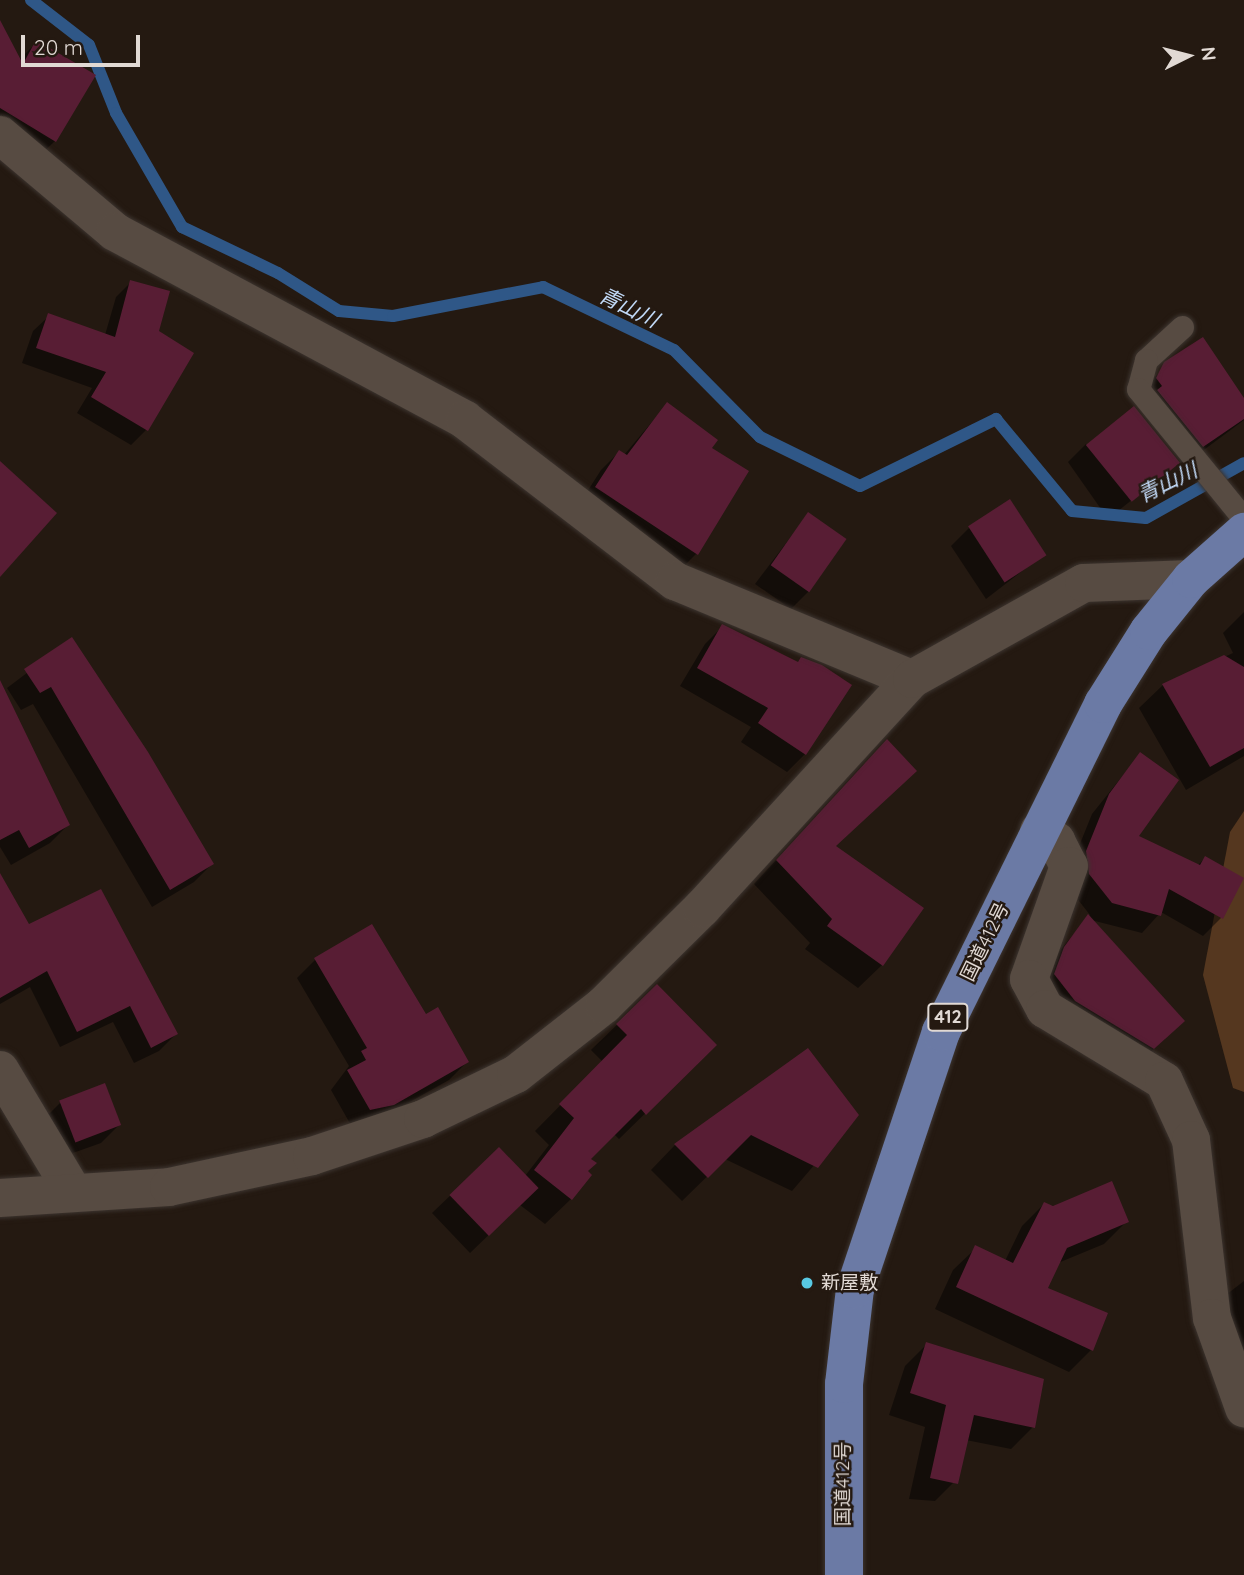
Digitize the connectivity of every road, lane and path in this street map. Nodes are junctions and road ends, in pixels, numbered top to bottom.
1 (0, 135) edge
2 (1182, 327) dead end
3 (1244, 519) edge
4 (1244, 531) edge
5 (1191, 579) junction
6 (912, 680) junction
7 (1039, 831) junction
8 (0, 1070) edge
9 (72, 1192) junction
10 (0, 1198) edge
11 (1244, 1408) edge
12 (844, 1575) edge

1 - 6 street
2 - 3 lane
4 - 5 highway, 国道412号 / 412
5 - 6 street
5 - 7 highway, 国道412号 / 412
6 - 9 street
7 - 11 street
7 - 12 highway, 国道412号 / 412
8 - 9 street
9 - 10 street

